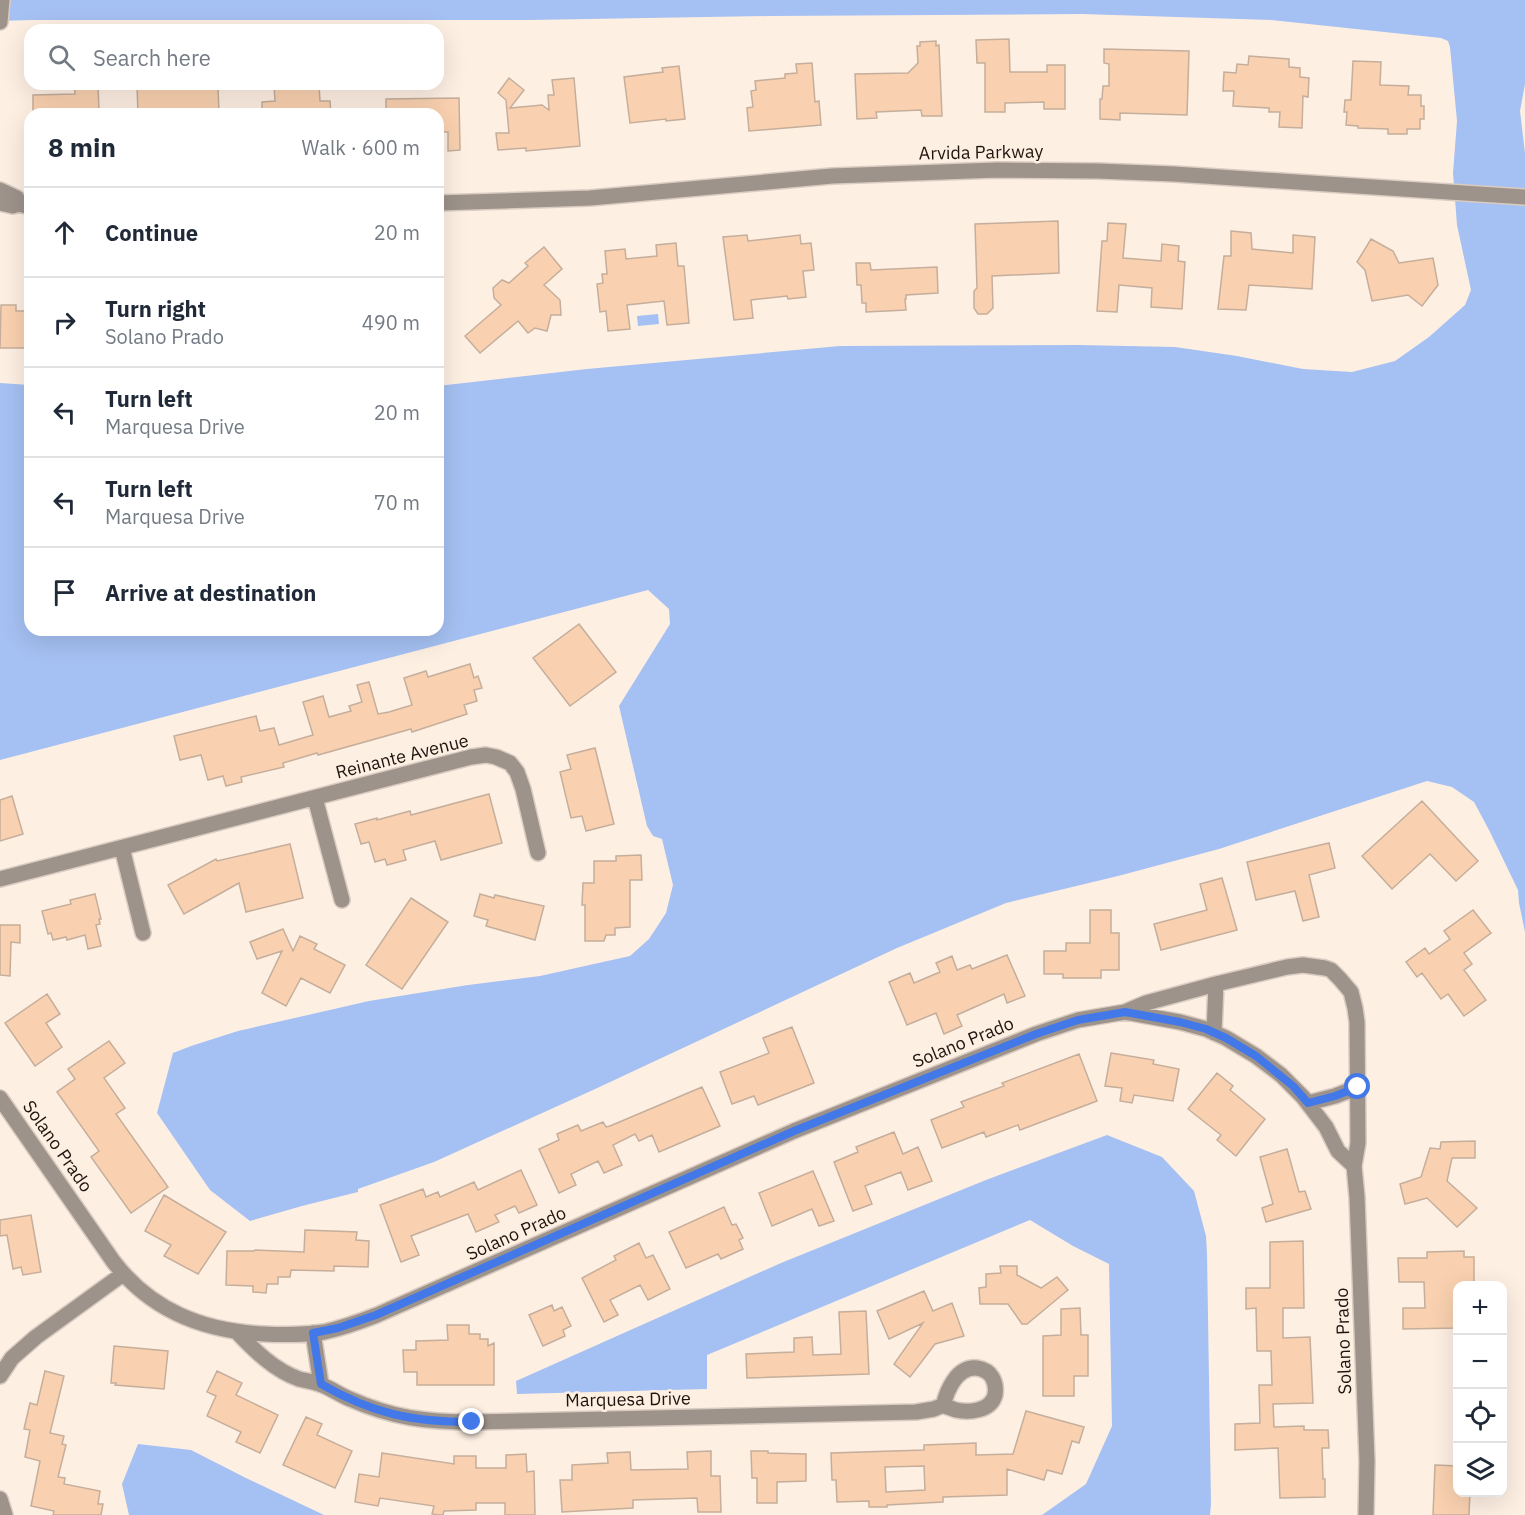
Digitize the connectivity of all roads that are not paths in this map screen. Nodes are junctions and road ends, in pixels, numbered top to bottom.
1 (2, 0) edge
2 (0, 22) edge
3 (0, 190) edge
4 (1525, 197) edge
5 (0, 203) edge
6 (444, 203) edge
7 (24, 205) edge
8 (24, 206) edge
9 (315, 798) junction
10 (122, 848) junction
11 (538, 854) dead end
12 (0, 879) edge
13 (342, 900) dead end
14 (143, 933) dead end
15 (1216, 984) junction
16 (1125, 1012) junction
17 (1214, 1033) junction
18 (1358, 1087) junction
19 (0, 1098) edge
20 (1308, 1103) junction
21 (1354, 1166) junction
22 (123, 1274) junction
23 (237, 1332) junction
24 (313, 1333) junction
25 (0, 1376) edge
26 (321, 1384) junction
27 (943, 1406) dead end
28 (0, 1499) edge
29 (5, 1515) edge
30 (1366, 1515) edge

1 - 2 street
3 - 7 street
4 - 6 street, Arvida Parkway
5 - 8 street
9 - 10 street, Reinante Avenue
9 - 11 street, Reinante Avenue
9 - 13 street
10 - 12 street, Reinante Avenue
10 - 14 street
15 - 16 street, Solano Prado
15 - 17 street
15 - 18 street, Solano Prado
16 - 17 street, Solano Prado
16 - 24 street, Solano Prado
17 - 20 street, Solano Prado
18 - 20 street
18 - 21 street, Solano Prado
19 - 22 street, Solano Prado
20 - 21 street, Solano Prado
21 - 30 street, Solano Prado
22 - 23 street, Solano Prado
22 - 25 street
23 - 24 street, Solano Prado
23 - 26 street, Marquesa Drive
24 - 26 street
26 - 27 street, Marquesa Drive
28 - 29 street

